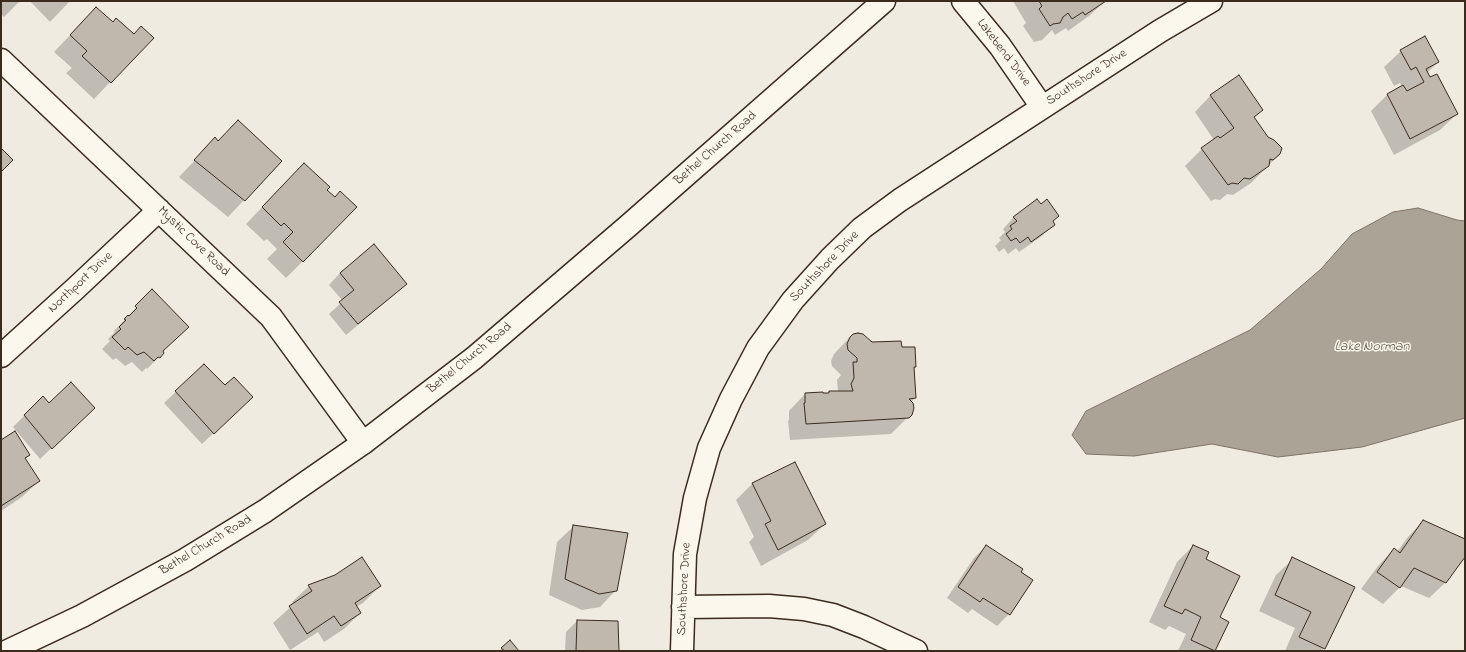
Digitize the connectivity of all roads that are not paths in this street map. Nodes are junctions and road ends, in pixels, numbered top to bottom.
1 (884, 1) edge
2 (964, 1) edge
3 (1211, 1) edge
4 (1, 60) edge
5 (1042, 107) junction
6 (159, 210) junction
7 (1, 356) edge
8 (363, 443) junction
9 (684, 607) junction
10 (8, 651) edge
11 (682, 651) edge
12 (916, 651) edge

1 - 8 street, Bethel Church Road
2 - 5 street, Lakebend Drive
3 - 5 street, Southshore Drive
4 - 6 street, Mystic Cove Road
5 - 9 street, Southshore Drive
6 - 7 street, Northport Drive
6 - 8 street, Mystic Cove Road
8 - 10 street, Bethel Church Road
9 - 11 street, Southshore Drive
9 - 12 street

